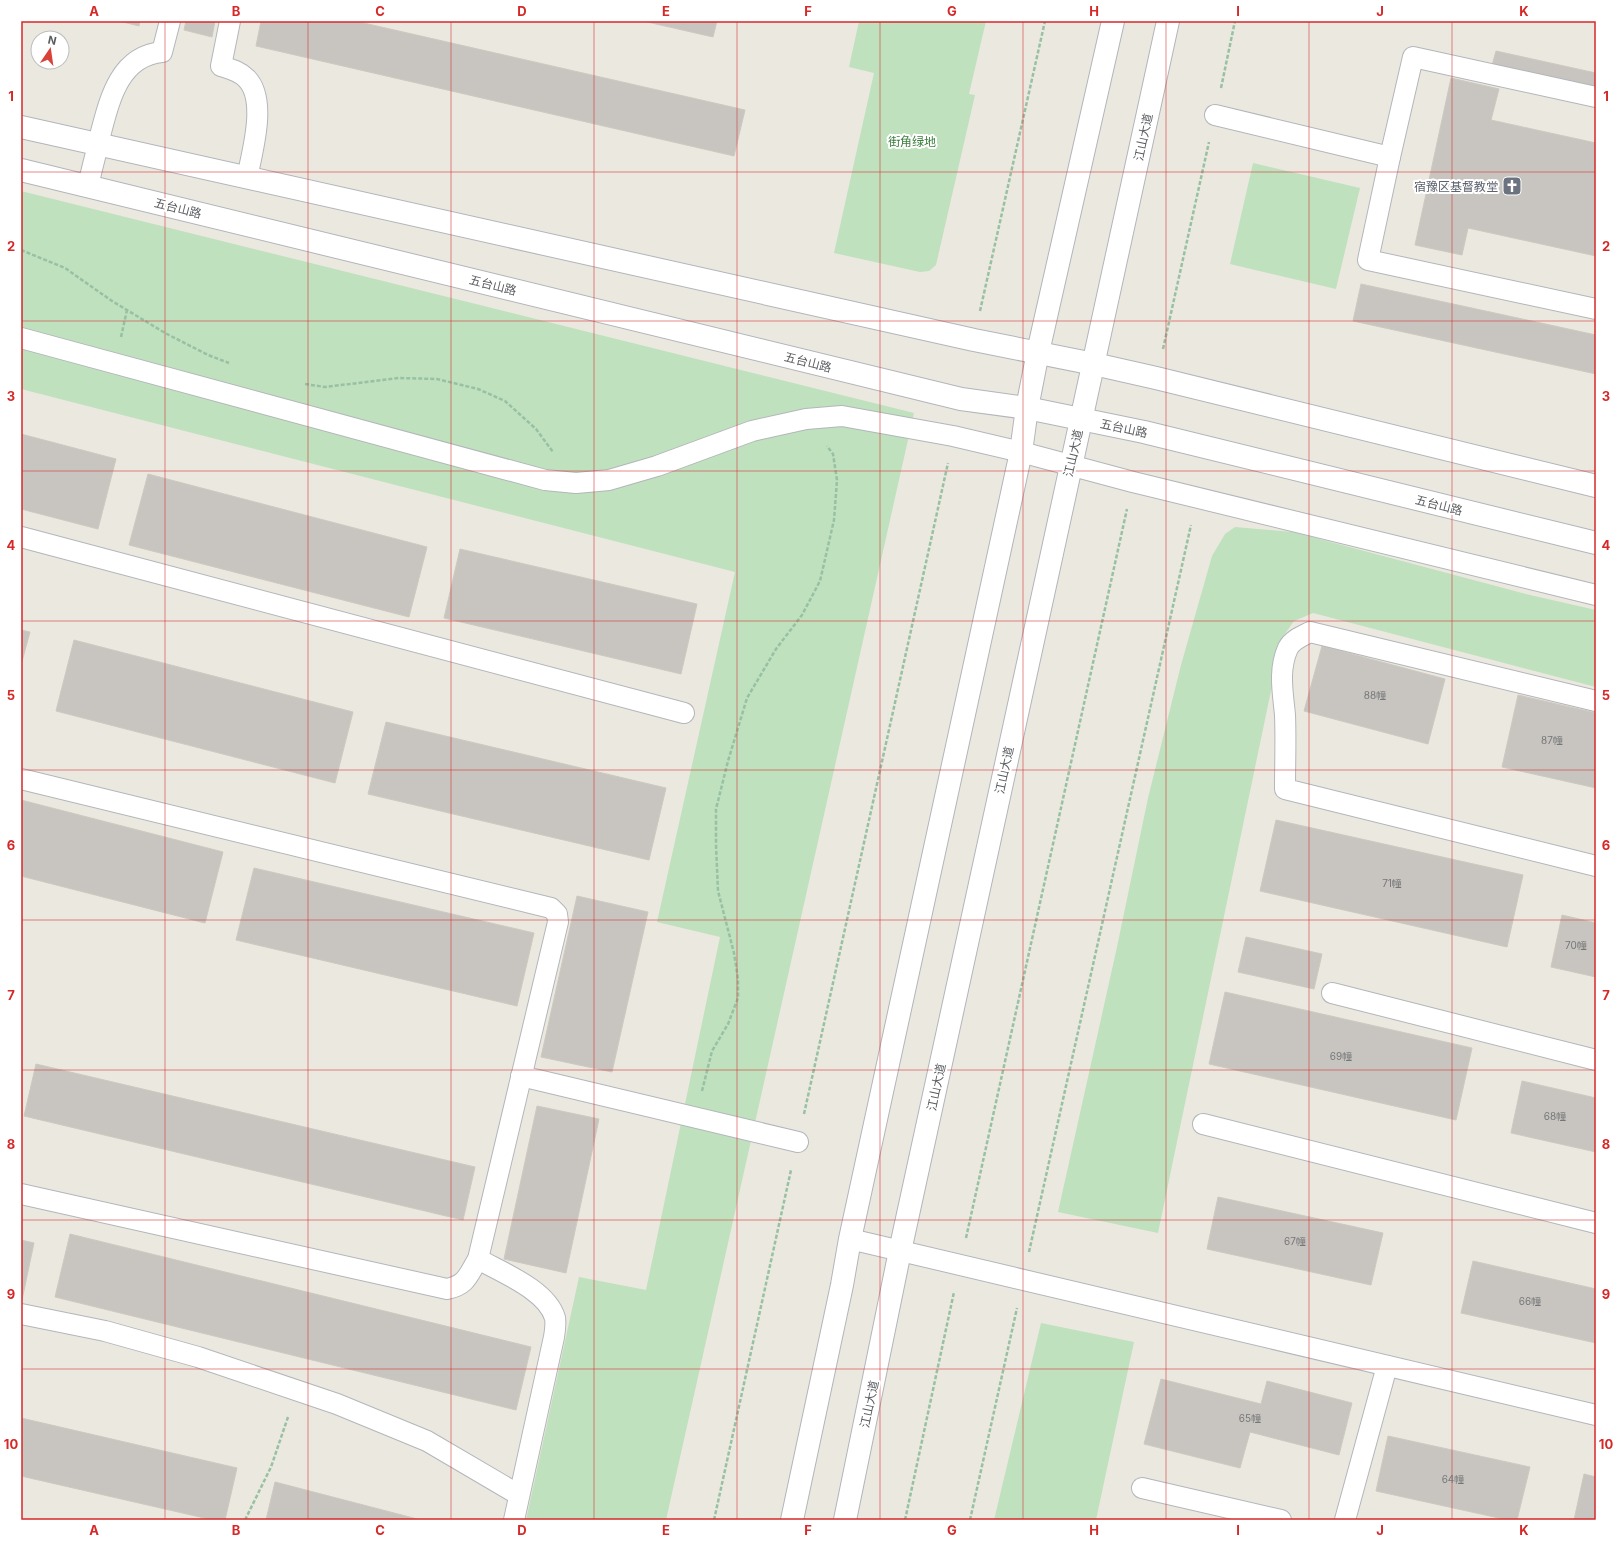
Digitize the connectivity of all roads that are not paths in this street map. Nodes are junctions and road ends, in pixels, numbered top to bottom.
1 (170, 21) edge
2 (230, 21) edge
3 (1113, 21) edge
4 (1168, 21) edge
5 (1596, 97) edge
6 (1215, 115) road end
7 (21, 127) edge
8 (98, 145) junction
9 (1390, 158) junction
10 (21, 170) edge
11 (247, 178) junction
12 (88, 186) junction
13 (1596, 309) edge
14 (21, 338) edge
15 (1038, 352) junction
16 (1094, 364) junction
17 (1027, 408) junction
18 (1081, 419) junction
19 (1021, 452) junction
20 (1070, 465) junction
21 (1596, 486) edge
22 (21, 536) edge
23 (1596, 544) edge
24 (1596, 595) edge
25 (1596, 701) edge
26 (684, 713) dead end
27 (21, 779) edge
28 (1596, 866) edge
29 (1332, 993) dead end
30 (1596, 1060) edge
31 (521, 1076) junction
32 (1203, 1124) dead end
33 (798, 1142) road end
34 (21, 1194) edge
35 (1596, 1223) edge
36 (850, 1239) junction
37 (900, 1251) junction
38 (478, 1258) junction
39 (21, 1314) edge
40 (1387, 1366) junction
41 (1596, 1415) edge
42 (1142, 1488) dead end
43 (519, 1495) junction
44 (514, 1520) edge
45 (792, 1520) edge
46 (845, 1520) edge
47 (1281, 1520) edge
48 (1346, 1520) edge

1 - 8 lane
2 - 11 lane
3 - 15 main road
4 - 16 main road, 江山大道
5 - 9 lane
6 - 9 lane
7 - 8 main road
8 - 11 main road
8 - 12 lane
9 - 13 lane
10 - 12 main road, 五台山路
11 - 15 main road
12 - 17 main road, 五台山路
14 - 19 lane
15 - 16 main road
15 - 17 main road
16 - 18 main road, 江山大道
16 - 21 main road
17 - 18 main road, 五台山路
17 - 19 main road
18 - 20 main road, 江山大道
18 - 23 main road, 五台山路
19 - 20 lane
19 - 36 main road
20 - 24 lane
20 - 37 main road, 江山大道
22 - 26 lane
25 - 28 lane
27 - 31 lane
29 - 30 lane
31 - 33 lane
31 - 38 lane
32 - 35 lane
34 - 38 lane
36 - 37 lane
36 - 45 main road
37 - 40 lane
37 - 46 main road, 江山大道
38 - 43 lane
39 - 43 lane
40 - 41 lane
40 - 48 lane
42 - 47 lane
43 - 44 lane

